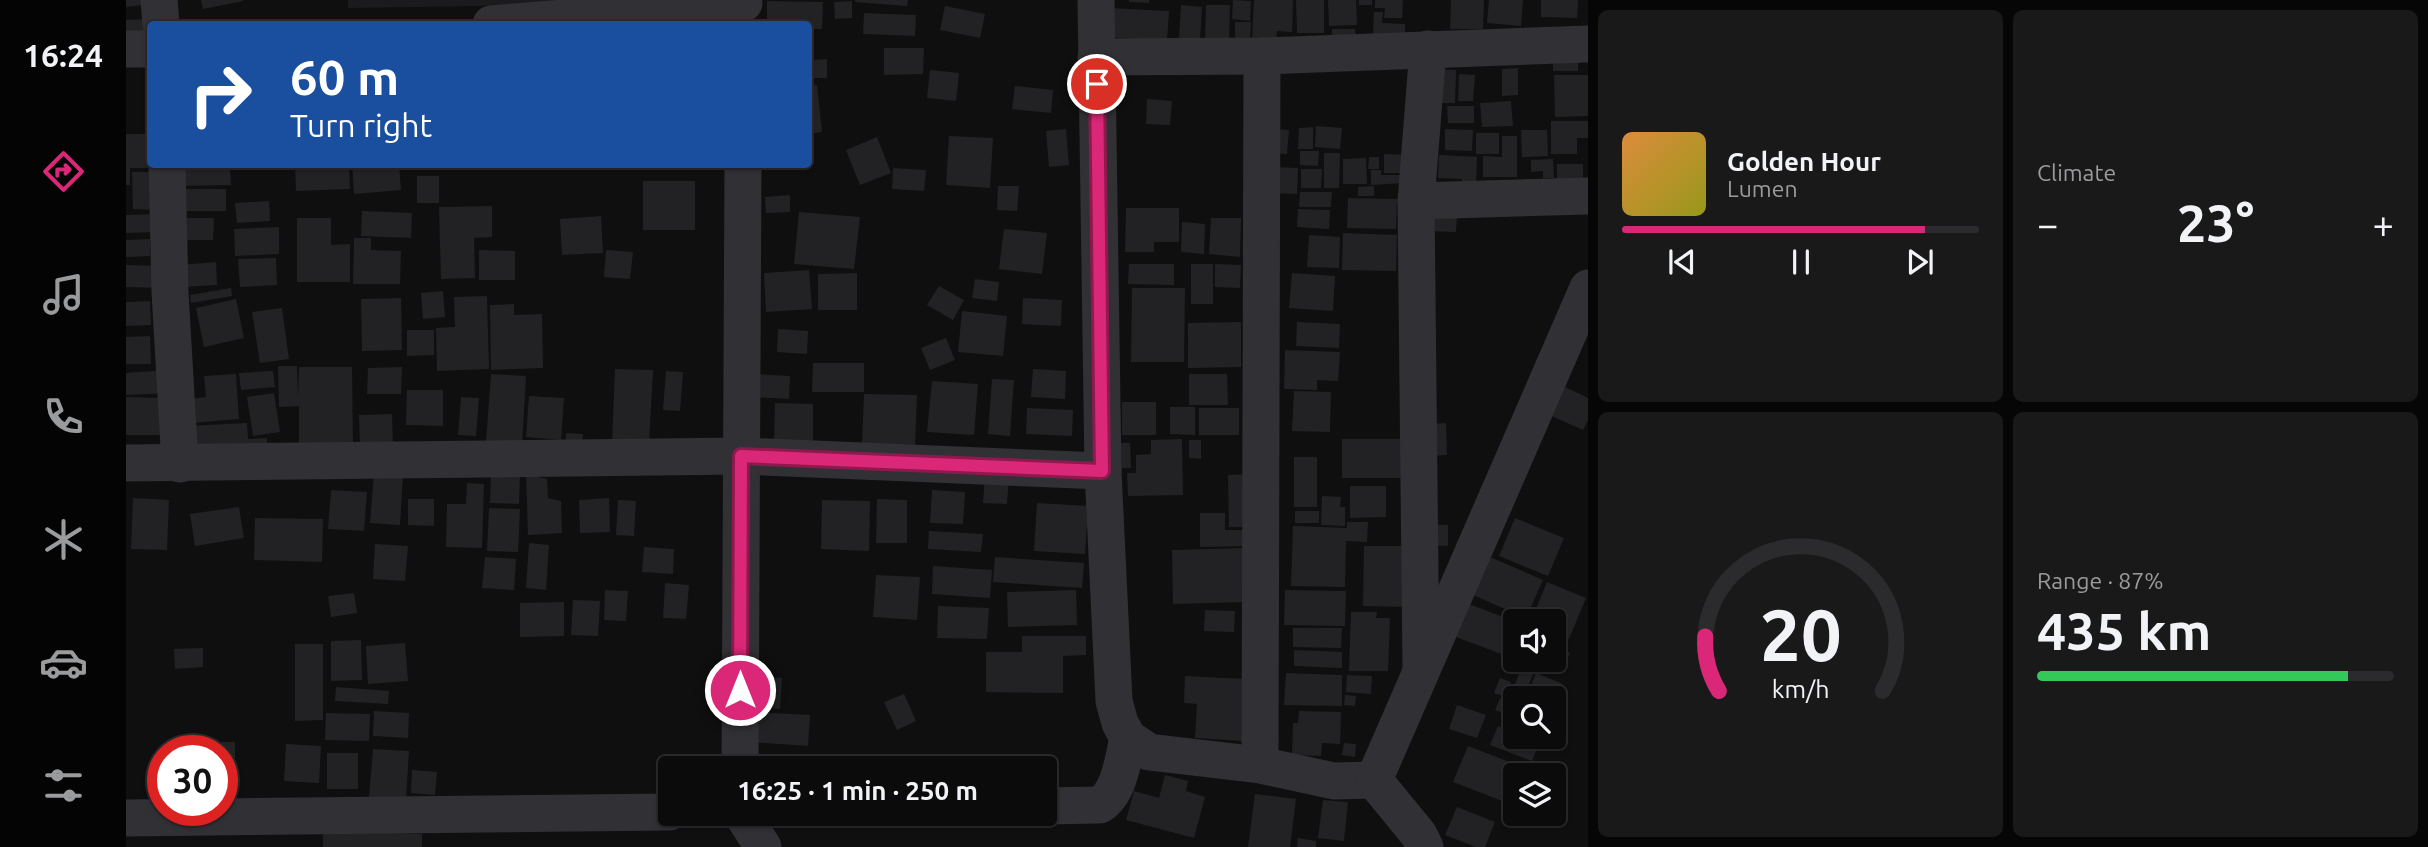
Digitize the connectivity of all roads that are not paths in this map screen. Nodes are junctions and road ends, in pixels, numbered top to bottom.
1 (159, 0) edge
2 (1096, 0) edge
3 (744, 9) edge
4 (161, 21) edge
5 (542, 21) edge
6 (1588, 44) edge
7 (126, 49) edge
8 (147, 49) edge
9 (1428, 49) junction
10 (1262, 56) junction
11 (1096, 57) junction
12 (167, 168) edge
13 (743, 168) edge
14 (1588, 196) edge
15 (1416, 201) junction
16 (1588, 288) edge
17 (741, 456) junction
18 (126, 463) edge
19 (180, 464) junction
20 (1102, 471) junction
21 (1421, 668) junction
22 (1128, 738) junction
23 (740, 756) edge
24 (1261, 765) junction
25 (1374, 780) junction
26 (1057, 806) edge
27 (658, 812) edge
28 (126, 818) edge
29 (750, 826) edge
30 (763, 847) edge
31 (1425, 847) edge

1 - 4 street
2 - 11 street
3 - 5 street
6 - 9 street
7 - 8 street
9 - 10 street
9 - 15 street
10 - 11 street
10 - 24 street
11 - 20 street
12 - 19 street
13 - 17 street
14 - 15 street
15 - 21 street
16 - 21 street
17 - 19 street
17 - 20 street
17 - 23 street
18 - 19 street
20 - 22 street
21 - 25 street
22 - 24 street
22 - 26 street
24 - 25 street
25 - 31 street
27 - 28 street
29 - 30 street

